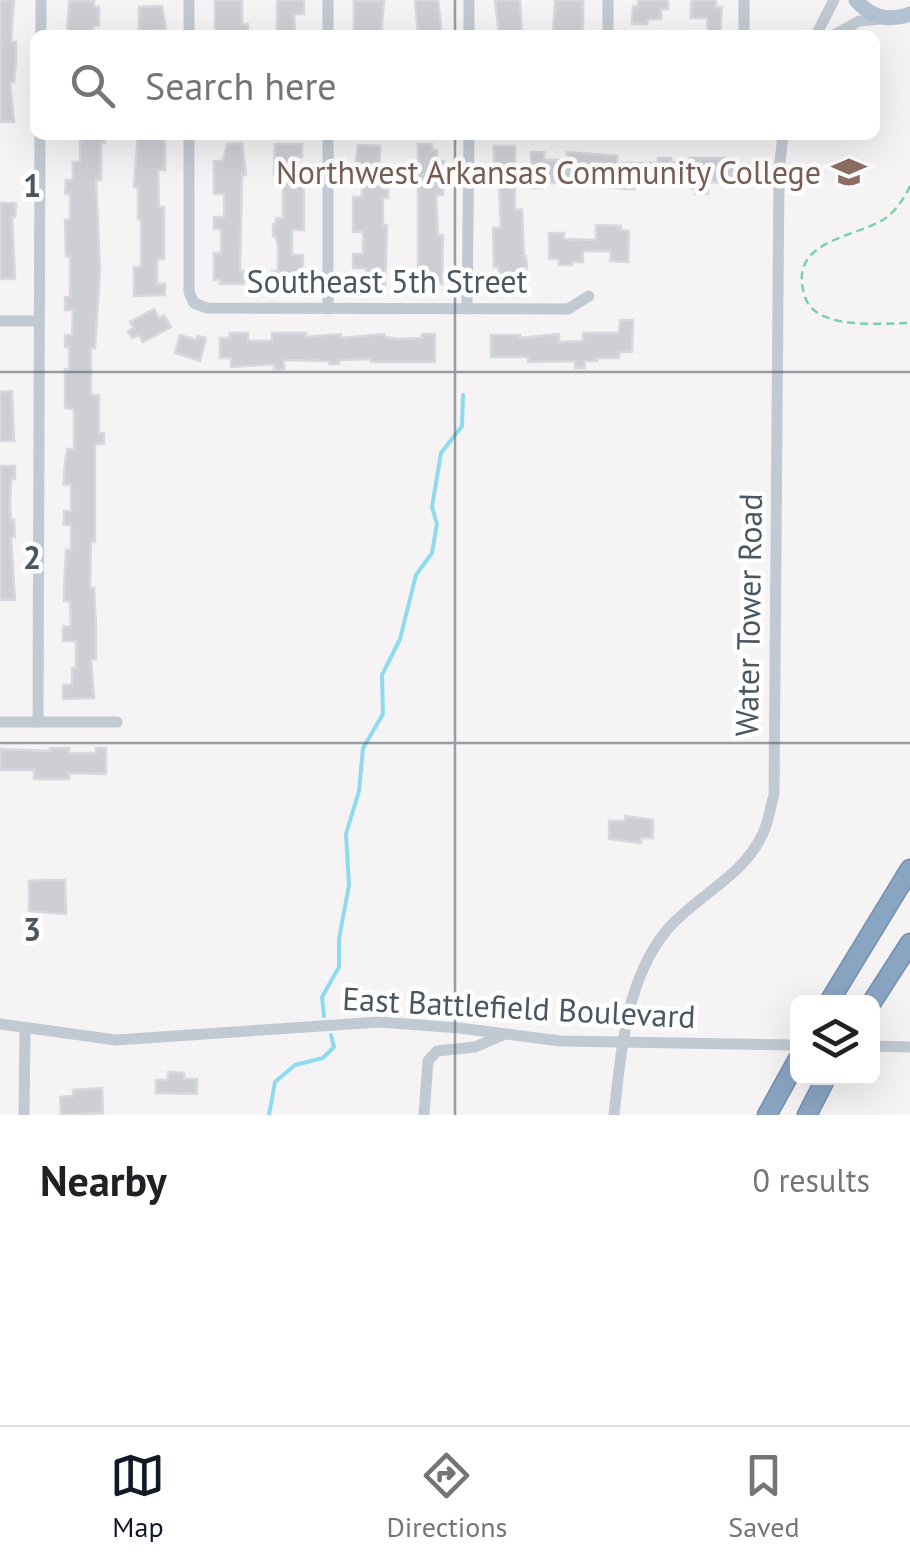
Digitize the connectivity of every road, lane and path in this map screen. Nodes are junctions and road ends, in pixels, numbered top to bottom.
1 (41, 0) edge
2 (189, 0) edge
3 (328, 0) edge
4 (468, 0) edge
5 (608, 0) edge
6 (744, 0) edge
7 (834, 0) edge
8 (856, 0) edge
9 (910, 14) edge
10 (885, 18) junction
11 (41, 30) edge
12 (189, 30) edge
13 (328, 30) edge
14 (469, 30) edge
15 (608, 30) edge
16 (744, 30) edge
17 (819, 30) edge
18 (843, 30) edge
19 (40, 140) edge
20 (189, 140) edge
21 (328, 140) edge
22 (469, 140) edge
23 (782, 140) edge
24 (910, 186) edge
25 (589, 296) dead end
26 (328, 309) junction
27 (467, 309) junction
28 (0, 321) edge
29 (37, 321) junction
30 (910, 323) edge
31 (0, 722) edge
32 (38, 722) junction
33 (118, 722) dead end
34 (910, 869) edge
35 (910, 943) edge
36 (833, 995) edge
37 (877, 995) edge
38 (0, 1024) edge
39 (25, 1029) junction
40 (504, 1035) junction
41 (622, 1043) junction
42 (790, 1044) edge
43 (880, 1046) edge
44 (910, 1047) edge
45 (790, 1073) edge
46 (823, 1085) edge
47 (24, 1115) edge
48 (424, 1115) edge
49 (614, 1115) edge
50 (767, 1115) edge
51 (808, 1115) edge

1 - 11 street
2 - 12 street
3 - 13 street
4 - 14 street
5 - 15 street
6 - 16 street
7 - 17 street
8 - 10 main road
9 - 10 main road
10 - 18 street
19 - 29 street
20 - 26 street, Southeast 5th Street
21 - 26 street
22 - 27 street
23 - 41 street, Water Tower Road
24 - 30 path
25 - 27 street, Southeast 5th Street
26 - 27 street, Southeast 5th Street
28 - 29 street
29 - 32 street
31 - 32 street
32 - 33 street
34 - 36 highway
35 - 37 highway
38 - 39 street, East Battlefield Boulevard
39 - 40 street, East Battlefield Boulevard
39 - 47 street
40 - 41 street, East Battlefield Boulevard
40 - 48 street
41 - 42 street, East Battlefield Boulevard
41 - 49 street, Water Tower Road
43 - 44 street
45 - 50 highway
46 - 51 highway

